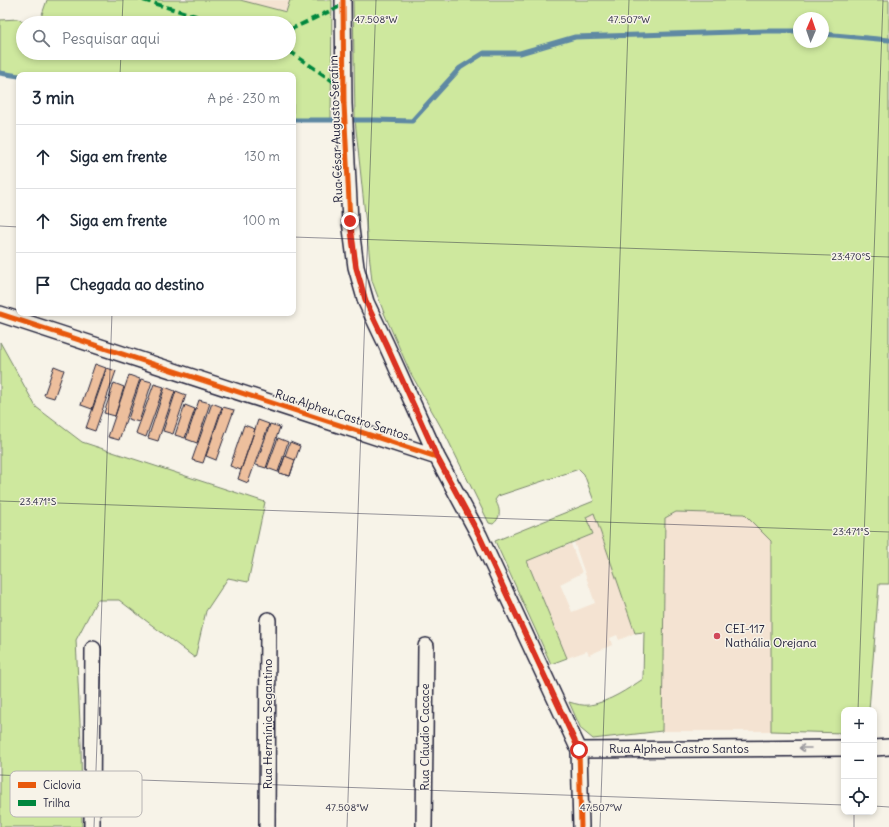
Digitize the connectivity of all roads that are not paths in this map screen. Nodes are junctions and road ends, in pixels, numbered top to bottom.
1 (343, 0) edge
2 (0, 314) edge
3 (437, 457) junction
4 (268, 620) dead end
5 (426, 646) dead end
6 (93, 649) dead end
7 (841, 748) edge
8 (877, 748) edge
9 (889, 748) edge
10 (579, 750) junction
11 (92, 771) edge
12 (92, 817) edge
13 (92, 827) edge
14 (267, 827) edge
15 (424, 827) edge
16 (581, 827) edge

1 - 3 street, Rua César Augusto Serafim
2 - 3 street, Rua Alpheu Castro Santos
3 - 10 street
4 - 14 street, Rua Hermínia Segantino
5 - 15 street, Rua Cláudio Cacace
6 - 11 street
7 -> 10 street, Rua Alpheu Castro Santos
8 - 9 street
10 - 16 street
12 - 13 street

